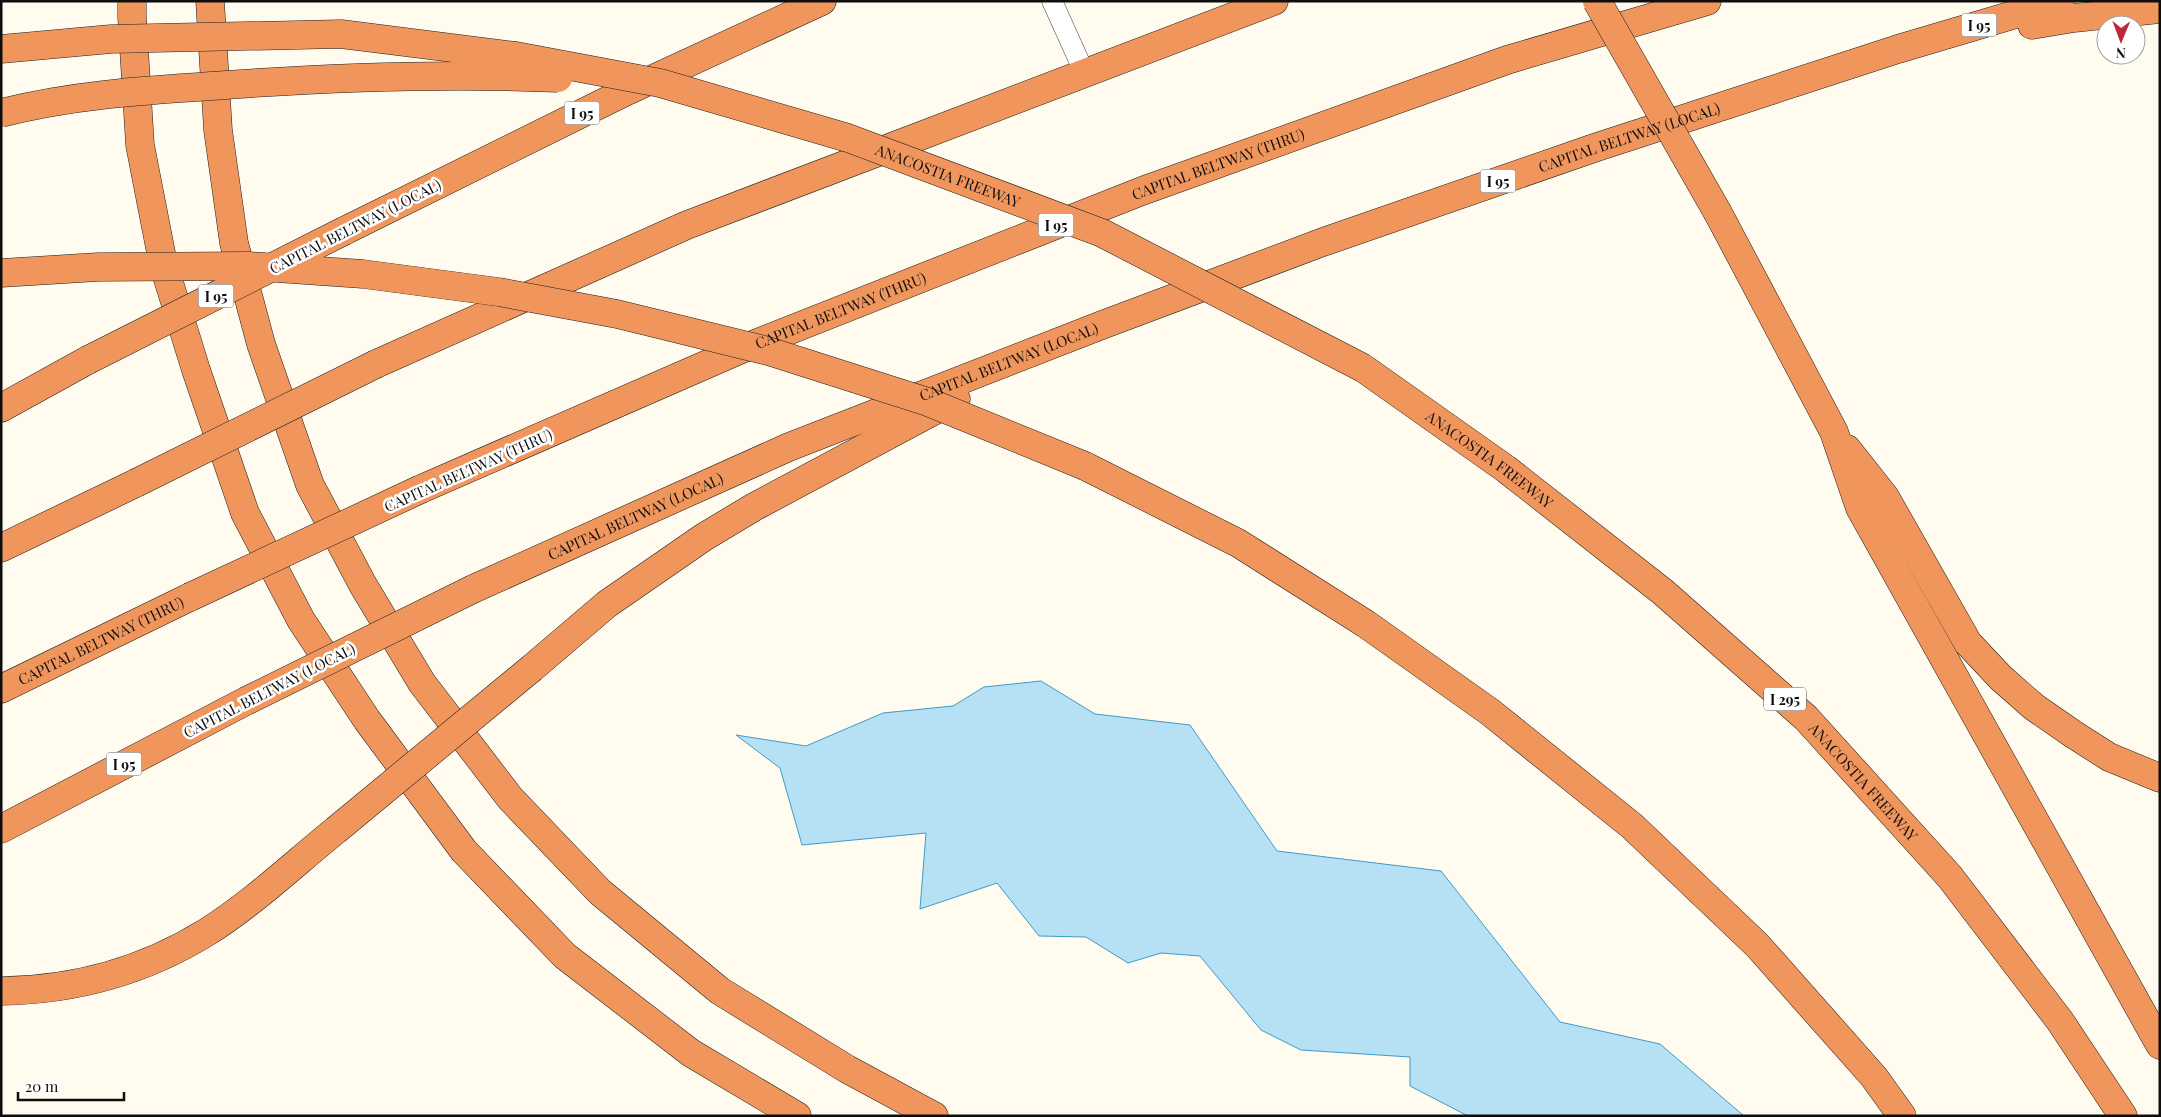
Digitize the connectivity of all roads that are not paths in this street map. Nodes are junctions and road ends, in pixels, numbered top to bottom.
1 (132, 1) edge
2 (210, 1) edge
3 (822, 1) edge
4 (1052, 1) edge
5 (1274, 1) edge
6 (1597, 1) edge
7 (1707, 1) edge
8 (2060, 1) edge
9 (2160, 9) edge
10 (1898, 49) junction
11 (1, 50) edge
12 (1085, 74) junction
13 (660, 83) junction
14 (1, 113) edge
15 (1, 272) edge
16 (1102, 325) junction
17 (1, 408) edge
18 (1834, 432) junction
19 (1, 548) edge
20 (1, 689) edge
21 (2160, 778) edge
22 (1, 829) edge
23 (1, 991) edge
24 (2160, 1044) edge
25 (797, 1116) edge
26 (934, 1116) edge
27 (1902, 1116) edge
28 (2122, 1116) edge

1 - 25 highway
2 - 26 highway
3 - 17 highway, CAPITAL BELTWAY (LOCAL) / I 95, bridge
4 - 12 lane
5 - 12 highway
6 - 18 highway, bridge
7 - 20 highway, CAPITAL BELTWAY (THRU) / I 95, bridge
8 - 10 highway, CAPITAL BELTWAY (LOCAL) / I 95
9 - 10 highway
10 - 16 highway, CAPITAL BELTWAY (LOCAL) / I 95
11 - 13 highway, bridge
12 - 19 highway, bridge
13 - 14 highway, bridge
13 - 28 highway, ANACOSTIA FREEWAY / I 295, bridge
15 - 27 highway, bridge
16 - 22 highway, CAPITAL BELTWAY (LOCAL) / I 95, bridge
16 - 23 highway, bridge
18 - 21 highway
18 - 24 highway

